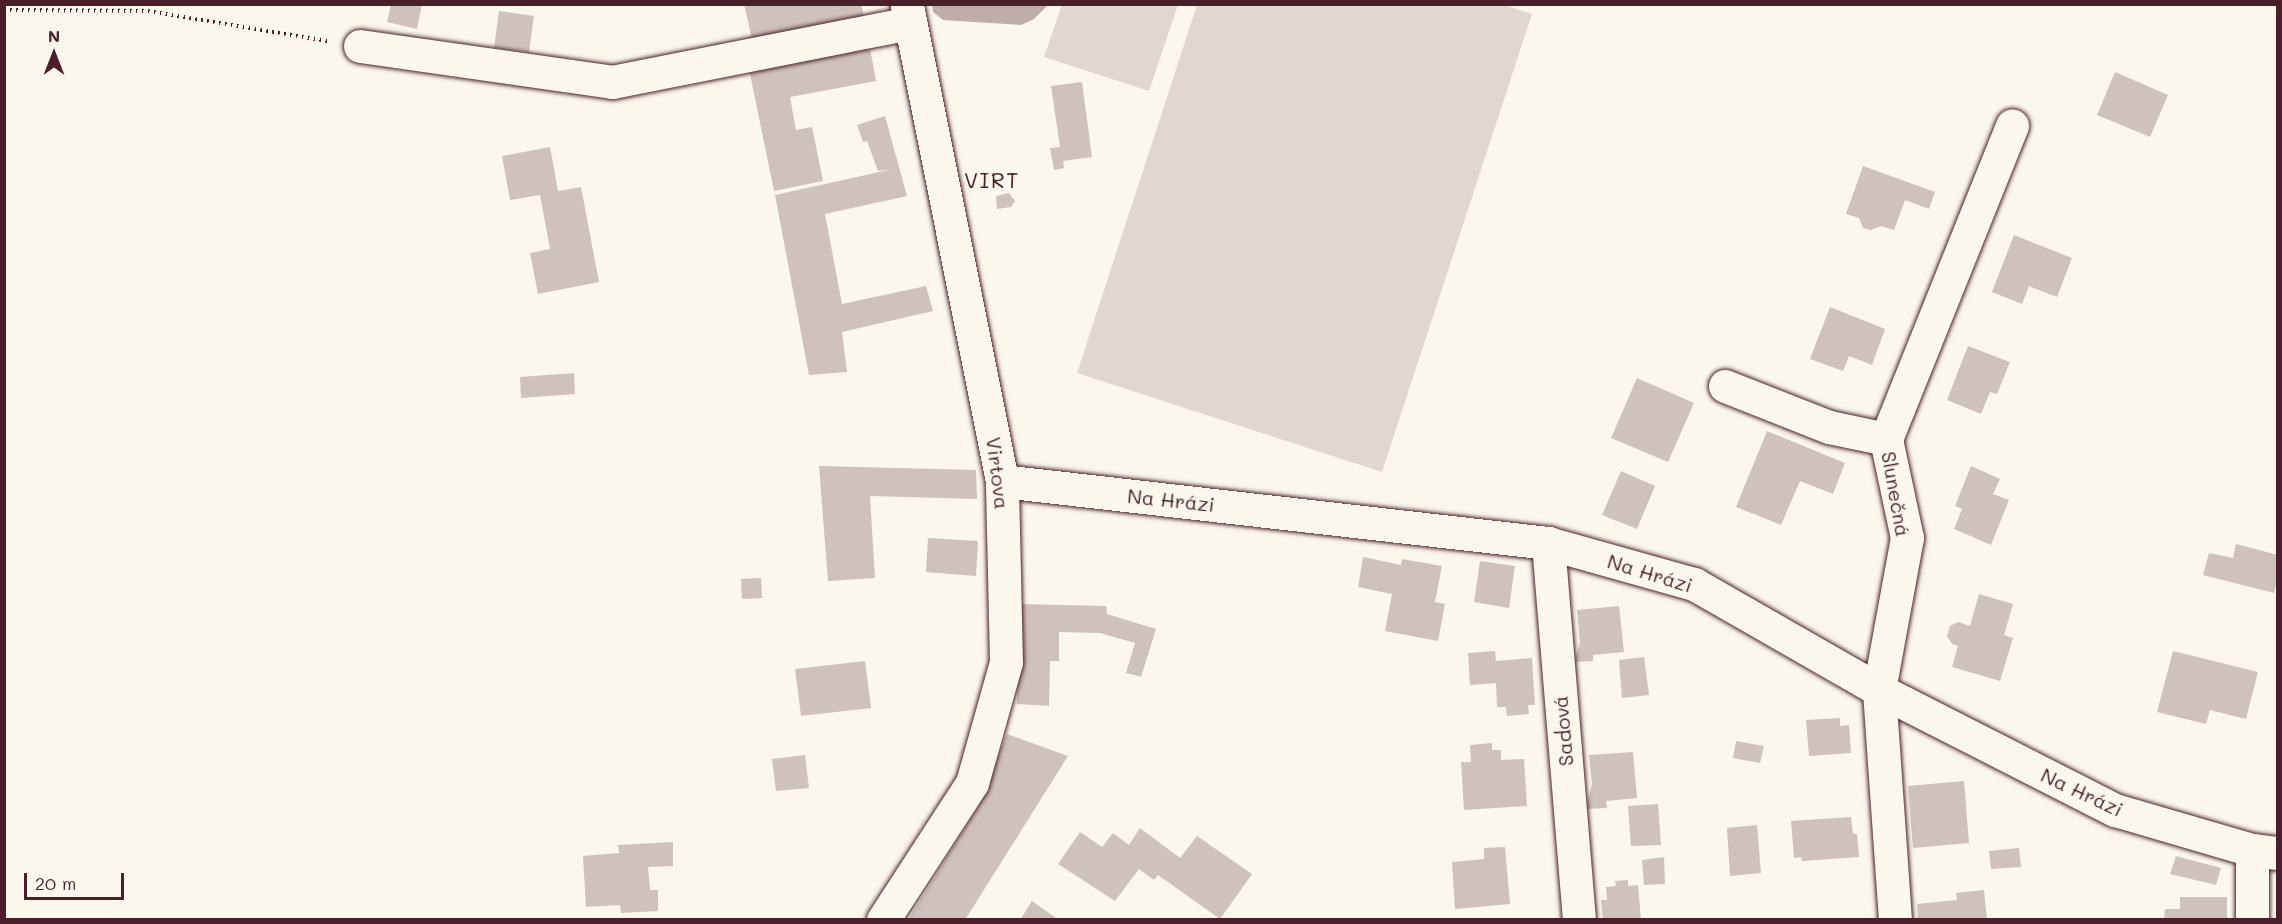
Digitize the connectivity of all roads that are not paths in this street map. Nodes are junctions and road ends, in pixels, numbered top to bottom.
1 (909, 14) edge
2 (360, 46) road end
3 (2012, 125) dead end
4 (1725, 386) dead end
5 (1886, 440) junction
6 (1002, 481) junction
7 (1548, 543) junction
8 (1879, 690) junction
9 (2265, 851) edge
10 (883, 920) edge
11 (1579, 920) edge
12 (1895, 920) edge
13 (2252, 920) edge

1 - 2 street
1 - 6 street, Virtova
3 - 5 street, Slunečná
4 - 5 street
5 - 8 street, Slunečná
6 - 7 street, Na Hrázi
6 - 10 street, Virtova
7 - 8 street, Na Hrázi
7 - 11 street, Sadová
8 - 9 street, Na Hrázi
8 - 12 street, Slunečná
9 - 13 street

